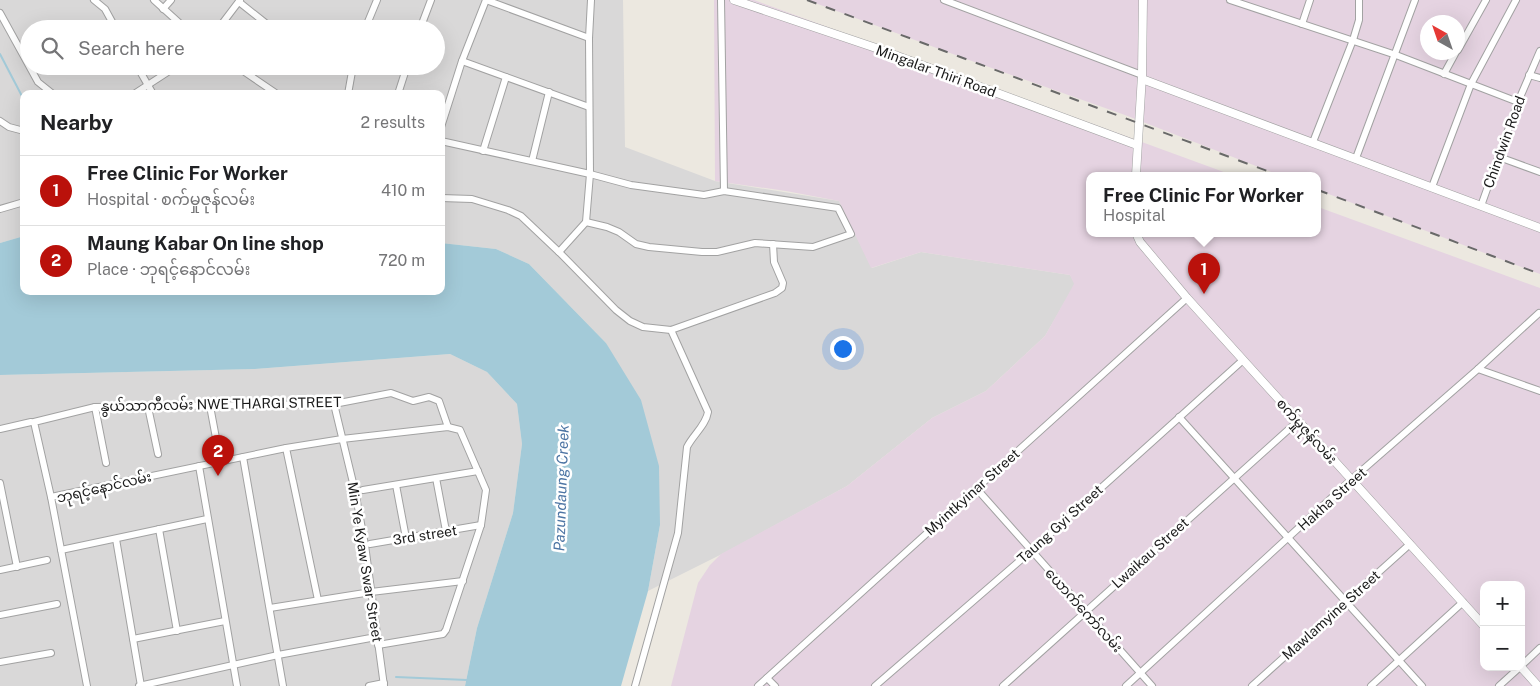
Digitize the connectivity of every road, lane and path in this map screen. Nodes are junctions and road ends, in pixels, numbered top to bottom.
1 (94, 0) edge
2 (154, 0) edge
3 (171, 0) edge
4 (378, 0) edge
5 (431, 0) edge
6 (486, 0) edge
7 (591, 0) edge
8 (721, 0) edge
9 (734, 0) edge
10 (944, 0) edge
11 (1143, 0) edge
12 (1230, 0) edge
13 (1310, 0) edge
14 (1359, 0) edge
15 (1415, 0) edge
16 (1486, 0) edge
17 (1516, 0) edge
18 (240, 1) edge
19 (1252, 4) edge
20 (164, 9) junction
21 (0, 13) edge
22 (111, 20) edge
23 (176, 20) edge
24 (225, 20) edge
25 (262, 20) edge
26 (369, 20) edge
27 (423, 20) edge
28 (1302, 24) junction
29 (1465, 37) edge
30 (589, 38) junction
31 (1353, 40) junction
32 (20, 49) edge
33 (1540, 51) edge
34 (1396, 55) junction
35 (1452, 60) edge
36 (462, 61) junction
37 (1444, 74) junction
38 (34, 75) edge
39 (142, 75) edge
40 (164, 75) edge
41 (249, 75) edge
42 (351, 75) edge
43 (403, 75) edge
44 (1529, 75) junction
45 (506, 77) junction
46 (1142, 77) junction
47 (1540, 78) edge
48 (1471, 84) junction
49 (148, 85) junction
50 (48, 90) edge
51 (140, 90) edge
52 (151, 90) edge
53 (271, 90) edge
54 (349, 90) edge
55 (399, 90) edge
56 (549, 92) junction
57 (1518, 102) junction
58 (589, 107) junction
59 (445, 114) edge
60 (0, 121) edge
61 (9, 126) junction
62 (0, 128) edge
63 (20, 129) edge
64 (445, 142) edge
65 (1313, 142) junction
66 (1137, 145) junction
67 (484, 151) junction
68 (1499, 157) junction
69 (1356, 158) junction
70 (532, 161) junction
71 (1136, 172) edge
72 (1540, 172) edge
73 (590, 174) junction
74 (1432, 187) junction
75 (724, 191) junction
76 (445, 198) edge
77 (20, 203) edge
78 (1481, 206) junction
79 (0, 209) edge
80 (586, 222) junction
81 (1540, 228) edge
82 (1138, 237) edge
83 (773, 244) junction
84 (559, 252) junction
85 (1187, 298) junction
86 (1539, 313) edge
87 (671, 330) junction
88 (1243, 360) junction
89 (1478, 369) junction
90 (1540, 392) edge
91 (334, 404) junction
92 (210, 406) junction
93 (95, 407) junction
94 (148, 407) junction
95 (1179, 417) junction
96 (1298, 421) junction
97 (33, 422) junction
98 (448, 426) junction
99 (0, 429) edge
100 (216, 438) dead end
101 (342, 439) junction
102 (286, 448) junction
103 (158, 454) dead end
104 (243, 457) junction
105 (106, 463) dead end
106 (199, 466) junction
107 (478, 471) junction
108 (436, 478) junction
109 (1234, 478) junction
110 (1351, 480) junction
111 (0, 483) edge
112 (396, 485) junction
113 (976, 488) junction
114 (363, 490) dead end
115 (50, 496) junction
116 (207, 519) junction
117 (480, 525) junction
118 (159, 530) junction
119 (446, 531) junction
120 (406, 538) junction
121 (1289, 538) junction
122 (116, 539) junction
123 (370, 544) dead end
124 (1410, 544) junction
125 (60, 550) junction
126 (1031, 551) junction
127 (47, 560) dead end
128 (17, 567) junction
129 (0, 570) edge
130 (463, 581) junction
131 (371, 592) junction
132 (318, 600) junction
133 (1346, 602) junction
134 (1463, 602) junction
135 (57, 604) dead end
136 (270, 608) junction
137 (1085, 611) junction
138 (0, 615) edge
139 (225, 621) junction
140 (1480, 621) edge
141 (177, 631) junction
142 (376, 637) junction
143 (133, 639) junction
144 (378, 645) junction
145 (1540, 648) edge
146 (51, 653) dead end
147 (278, 655) junction
148 (1399, 660) junction
149 (0, 662) edge
150 (1525, 662) edge
151 (234, 666) junction
152 (1516, 671) edge
153 (1524, 671) edge
154 (1140, 673) junction
155 (767, 678) junction
156 (384, 685) edge
157 (87, 686) edge
158 (141, 686) edge
159 (237, 686) edge
160 (283, 686) edge
161 (369, 686) edge
162 (635, 686) edge
163 (758, 686) edge
164 (775, 686) edge
165 (876, 686) edge
166 (1003, 686) edge
167 (1126, 686) edge
168 (1152, 686) edge
169 (1252, 686) edge
170 (1371, 686) edge
171 (1422, 686) edge
172 (1499, 686) edge
173 (1538, 686) edge

1 - 22 street
2 - 20 street
3 - 20 street
4 - 26 street
5 - 27 street
6 - 30 street
6 - 36 street
7 - 30 street
8 - 75 street
9 - 66 street, Mingalar Thiri Road
10 - 46 street
11 - 46 street
12 - 19 street
13 - 28 street
14 - 31 street
15 - 34 street
16 - 29 street
17 - 48 street
18 - 24 street
18 - 25 street
19 - 28 street
20 - 23 street
21 - 32 street
28 - 31 street
30 - 58 street
31 - 34 street
31 - 65 street
33 - 44 street, Chindwin Road
34 - 37 street
34 - 69 street
35 - 37 street
36 - 45 street
36 - 59 street
37 - 48 street
38 - 50 street
39 - 49 street
40 - 49 street
41 - 53 street
42 - 54 street
43 - 55 street
44 - 47 street
44 - 57 street, Chindwin Road
45 - 56 street
45 - 67 street
46 - 65 street
46 - 66 street
48 - 57 street
48 - 74 street
49 - 51 street
49 - 52 street
56 - 58 street
56 - 70 street
57 - 68 street, Chindwin Road
58 - 73 street
60 - 61 street
61 - 62 street
61 - 63 street
64 - 67 street
65 - 69 street
66 - 71 street
67 - 70 street
68 - 72 street
68 - 78 street, Chindwin Road
69 - 74 street
70 - 73 street
73 - 75 street
73 - 80 street
74 - 78 street
75 - 83 street
76 - 84 street
77 - 79 street
78 - 81 street
80 - 83 street
80 - 84 street
82 - 85 street, စက်မှုဇုန်လမ်း
83 - 87 street
84 - 87 street
85 - 88 street, စက်မှုဇုန်လမ်း
85 - 113 street, Myintkyinar Street
86 - 89 street, Hakha Street
87 - 162 street
88 - 95 street, Taung Gyi Street
88 - 96 street, စက်မှုဇုန်လမ်း
89 - 90 street
89 - 110 street, Hakha Street
91 - 92 street, နွယ်သာကီလမ်း NWE THARGI STREET
91 - 98 street, နွယ်သာကီလမ်း NWE THARGI STREET
91 - 101 street, Min Ye Kyaw Swar Street
92 - 94 street, နွယ်သာကီလမ်း NWE THARGI STREET
92 - 100 street
93 - 94 street, နွယ်သာကီလမ်း NWE THARGI STREET
93 - 97 street, နွယ်သာကီလမ်း NWE THARGI STREET
93 - 105 street
94 - 103 street
95 - 109 street
95 - 126 street, Taung Gyi Street
96 - 109 street, Lwaikau Street
96 - 110 street, စက်မှုဇုန်လမ်း
97 - 99 street, နွယ်သာကီလမ်း NWE THARGI STREET
97 - 115 street
98 - 101 street, ဘုရင့်နောင်လမ်း
98 - 107 street
101 - 102 street, ဘုရင့်နောင်လမ်း
101 - 131 street, Min Ye Kyaw Swar Street
102 - 104 street, ဘုရင့်နောင်လမ်း
102 - 132 street
104 - 106 street, ဘုရင့်နောင်လမ်း
104 - 136 street
106 - 115 street, ဘုရင့်နောင်လမ်း
106 - 116 street
107 - 108 street
107 - 117 street
108 - 112 street
108 - 119 street
109 - 121 street
109 - 137 street, Lwaikau Street
110 - 121 street, Hakha Street
110 - 124 street, စက်မှုဇုန်လမ်း
111 - 128 street
112 - 114 street
112 - 120 street
113 - 126 street, ယောက်ကော်လမ်း
113 - 155 street, Myintkyinar Street
115 - 125 street, ဘုရင့်နောင်လမ်း
116 - 118 street
116 - 139 street
117 - 119 street, 3rd street
117 - 130 street
118 - 122 street
118 - 141 street
119 - 120 street, 3rd street
120 - 123 street, 3rd street
121 - 133 street
121 - 154 street, Hakha Street
122 - 125 street
122 - 143 street
124 - 133 street, Mawlamyine Street
124 - 134 street, စက်မှုဇုန်လမ်း
125 - 157 street, ဘုရင့်နောင်လမ်း
126 - 137 street, ယောက်ကော်လမ်း
126 - 165 street, Taung Gyi Street
127 - 128 street
128 - 129 street
130 - 131 street
130 - 144 street
131 - 132 street
131 - 142 street, Min Ye Kyaw Swar Street
132 - 136 street
133 - 148 street
133 - 169 street, Mawlamyine Street
134 - 140 street, စက်မှုဇုန်လမ်း
134 - 148 street
135 - 138 street
136 - 147 street
137 - 154 street, ယောက်ကော်လမ်း
137 - 166 street, Lwaikau Street
139 - 141 street
139 - 151 street
141 - 143 street
142 - 144 street, Min Ye Kyaw Swar Street
142 - 147 street
143 - 158 street
144 - 156 street, Min Ye Kyaw Swar Street
145 - 150 street
146 - 149 street
147 - 151 street
147 - 160 street
148 - 170 street
148 - 171 street
151 - 158 street
151 - 159 street
152 - 172 street
153 - 173 street
154 - 167 street, Hakha Street
154 - 168 street, ယောက်ကော်လမ်း
155 - 163 street, Myintkyinar Street
155 - 164 street
156 - 161 street

